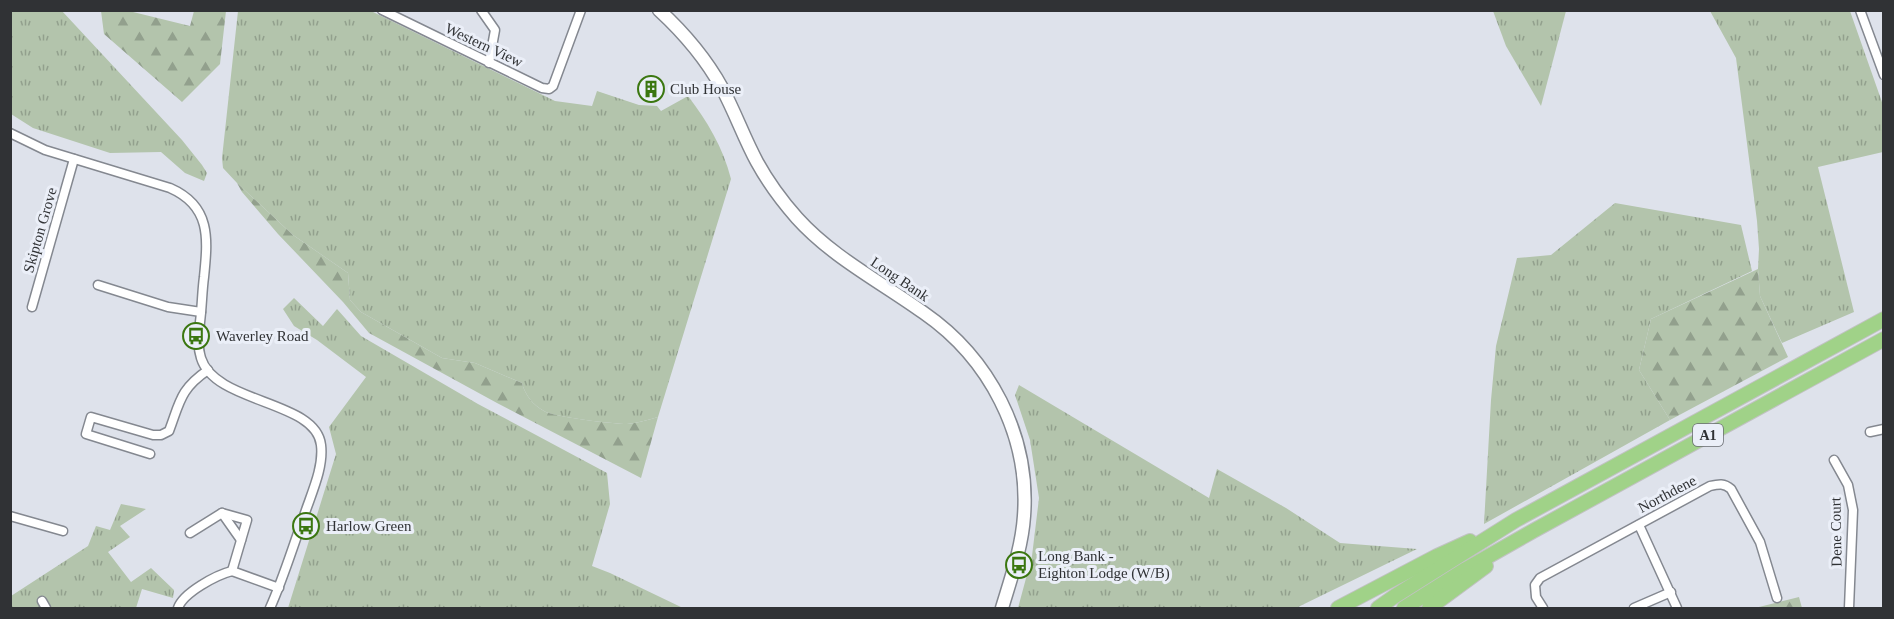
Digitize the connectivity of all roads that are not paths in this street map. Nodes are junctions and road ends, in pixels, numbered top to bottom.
1 (382, 10) edge
2 (481, 10) edge
3 (581, 10) edge
4 (659, 10) edge
5 (1860, 10) edge
6 (489, 63) junction
7 (1884, 75) edge
8 (10, 133) edge
9 (74, 159) junction
10 (98, 285) dead end
11 (32, 307) dead end
12 (201, 312) junction
13 (1884, 319) edge
14 (1884, 339) edge
15 (207, 370) junction
16 (1884, 429) edge
17 (1870, 432) dead end
18 (150, 454) dead end
19 (1834, 460) dead end
20 (222, 513) junction
21 (10, 516) edge
22 (1516, 520) junction
23 (1639, 525) junction
24 (63, 531) dead end
25 (1533, 531) junction
26 (190, 533) dead end
27 (241, 540) junction
28 (232, 571) junction
29 (279, 588) junction
30 (1671, 592) junction
31 (1777, 598) dead end
32 (178, 609) edge
33 (270, 609) edge
34 (1002, 609) edge
35 (1338, 609) edge
36 (1378, 609) edge
37 (1404, 609) edge
38 (1430, 609) edge
39 (1543, 609) edge
40 (1634, 609) edge
41 (1677, 609) edge
42 (1849, 609) edge

1 - 6 street, Western View
2 - 6 street
3 - 6 street, Western View
4 - 34 main road, Long Bank
5 - 7 street
8 - 9 street
9 - 11 street, Skipton Grove
9 - 12 street
10 - 12 street
12 - 15 street
13 - 22 highway, A1
14 - 25 highway, A1
15 - 18 street
15 - 29 street
16 - 17 street
19 - 42 street, Dene Court
20 - 26 street
20 - 27 street
20 - 27 street
21 - 24 street
22 - 35 highway, A1
22 - 36 highway, A1
23 - 30 street, Northdene
23 - 31 street, Northdene
23 - 39 street, Northdene
25 - 37 highway, A1
25 - 38 highway, A1
27 - 28 street
28 - 29 street
28 - 32 street
29 - 33 street
30 - 40 street
30 - 41 street, Northdene

